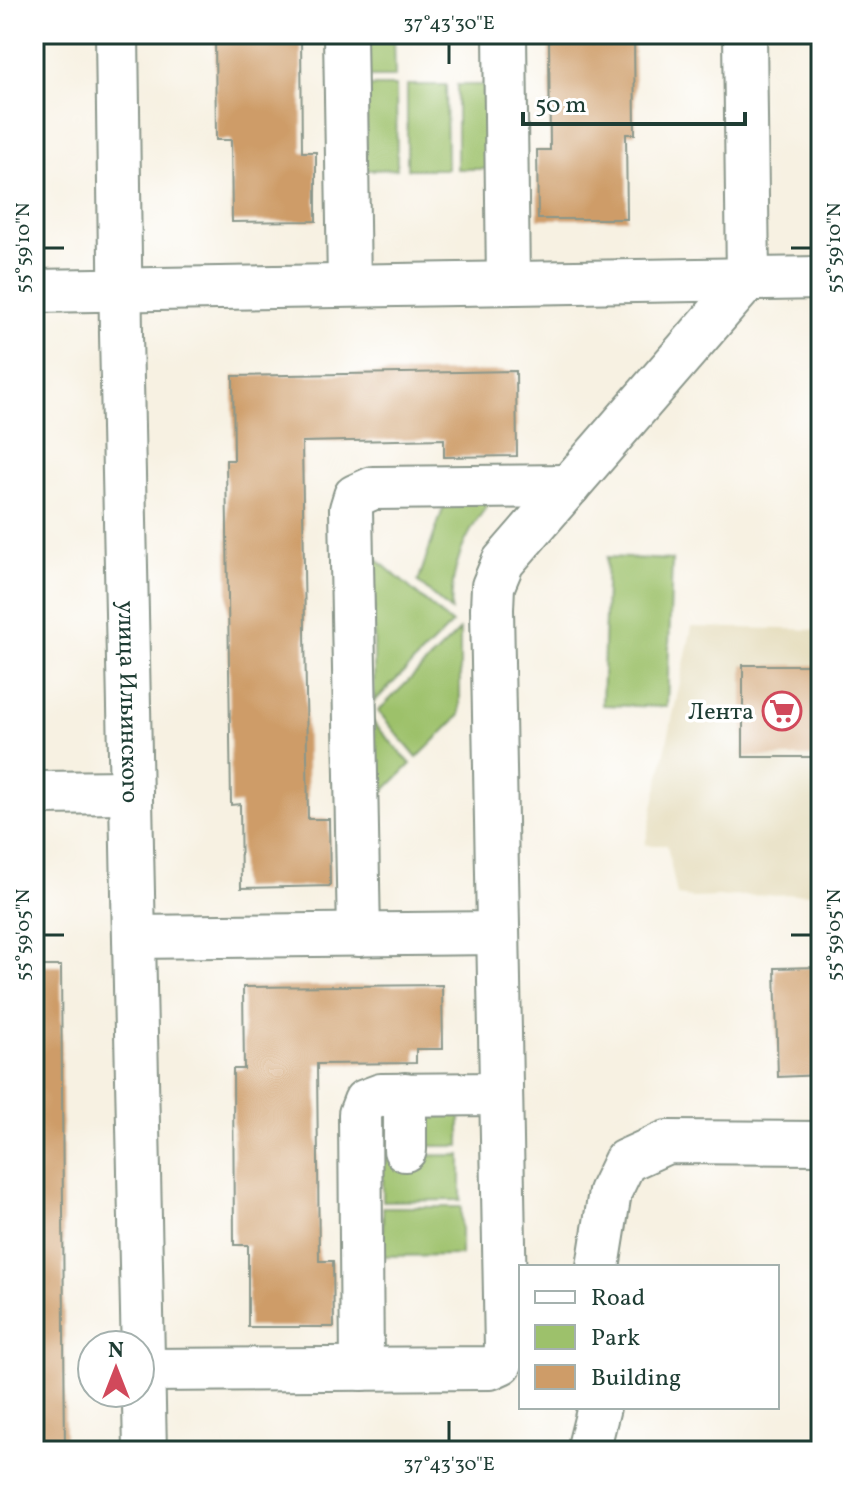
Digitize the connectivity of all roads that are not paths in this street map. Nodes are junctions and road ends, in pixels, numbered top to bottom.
1 (117, 34) edge
2 (345, 34) edge
3 (505, 34) edge
4 (745, 34) edge
5 (821, 278) edge
6 (748, 279) junction
7 (508, 283) junction
8 (349, 285) junction
9 (120, 289) junction
10 (34, 291) edge
11 (569, 486) junction
12 (131, 792) junction
13 (34, 793) edge
14 (498, 933) junction
15 (359, 935) junction
16 (134, 937) junction
17 (405, 1094) junction
18 (501, 1094) junction
19 (821, 1143) edge
20 (405, 1150) dead end
21 (598, 1265) edge
22 (142, 1329) edge
23 (362, 1369) junction
24 (156, 1370) edge
25 (144, 1409) edge
26 (598, 1409) edge
27 (145, 1451) edge
28 (588, 1451) edge

1 - 9 street, улица Ильинского
2 - 8 street
3 - 7 street
4 - 6 street
5 - 6 street
6 - 7 street
6 - 11 street
7 - 8 street
8 - 9 street
9 - 10 street
9 - 12 street, улица Ильинского
11 - 14 street
11 - 15 street
12 - 13 street
12 - 16 street, улица Ильинского
14 - 15 street
14 - 18 street
15 - 16 street
16 - 22 street, улица Ильинского
17 - 18 street
17 - 20 street
17 - 23 street
18 - 23 street
19 - 21 street
23 - 24 street
25 - 27 street, улица Ильинского
26 - 28 street

